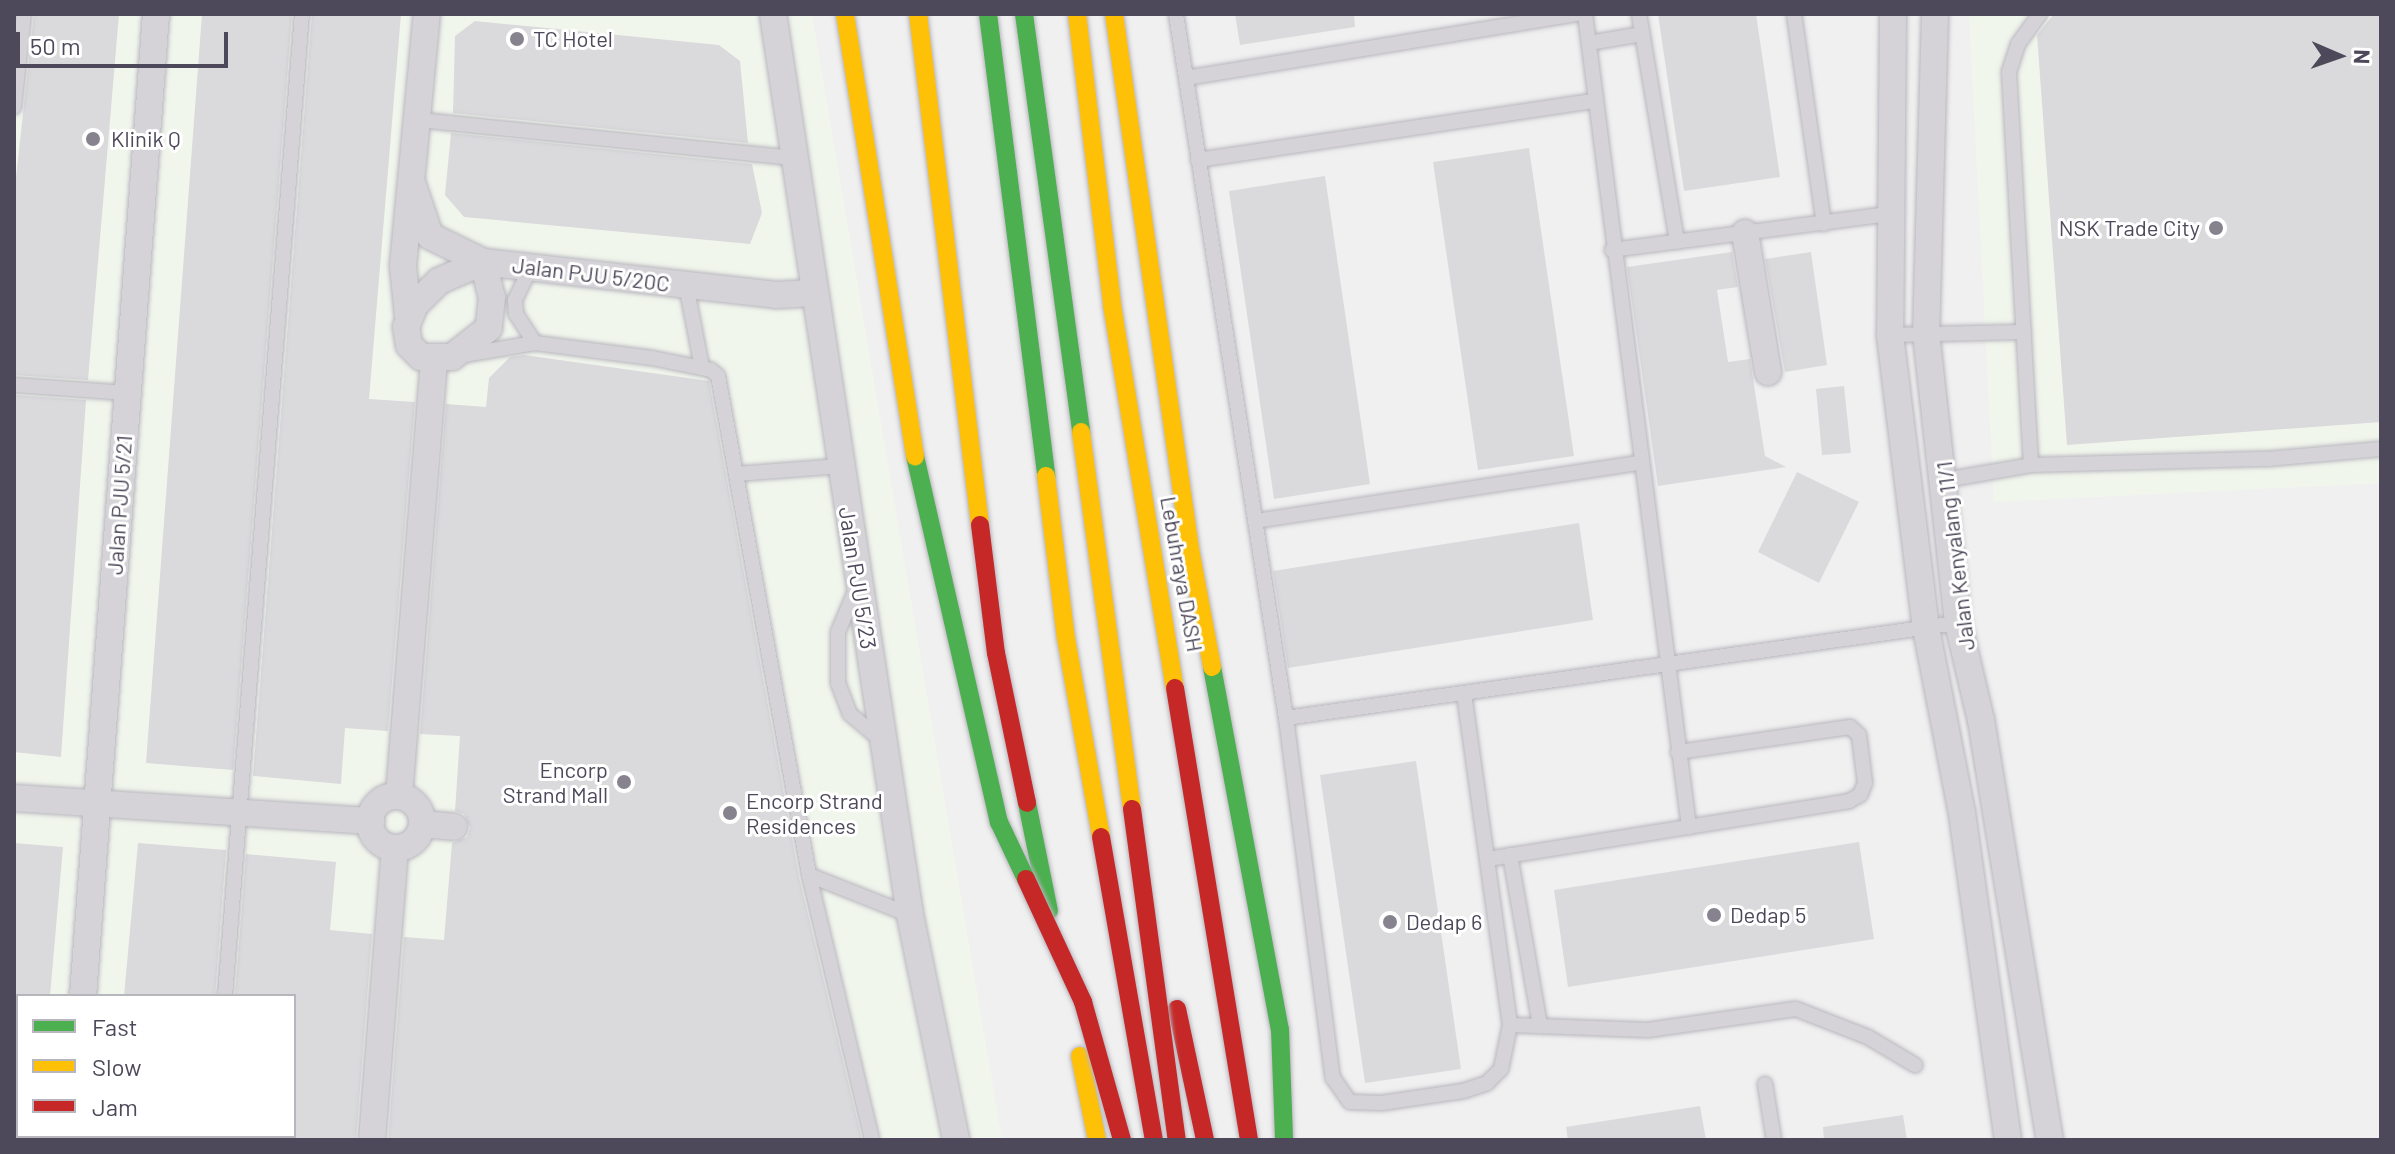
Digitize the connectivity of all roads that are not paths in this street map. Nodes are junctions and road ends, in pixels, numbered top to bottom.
1 (24, 14) edge
2 (156, 14) edge
3 (302, 14) edge
4 (427, 14) edge
5 (773, 14) edge
6 (845, 14) edge
7 (918, 14) edge
8 (988, 14) edge
9 (1024, 14) edge
10 (1077, 14) edge
11 (1114, 14) edge
12 (1176, 14) edge
13 (1576, 14) edge
14 (1585, 14) edge
15 (1639, 14) edge
16 (1794, 14) edge
17 (1893, 14) edge
18 (1935, 14) edge
19 (2040, 14) edge
20 (1642, 34) junction
21 (1589, 43) junction
22 (1186, 78) junction
23 (1595, 101) junction
24 (14, 107) edge
25 (419, 120) junction
26 (796, 158) junction
27 (1198, 160) junction
28 (412, 183) junction
29 (1890, 214) junction
30 (1824, 224) junction
31 (1745, 233) junction
32 (1677, 242) junction
33 (1612, 250) junction
34 (483, 262) junction
35 (531, 267) junction
36 (686, 285) junction
37 (814, 293) junction
38 (408, 316) junction
39 (2024, 332) junction
40 (1926, 333) junction
41 (1890, 335) junction
42 (535, 343) junction
43 (443, 359) junction
44 (702, 367) junction
45 (1768, 372) dead end
46 (14, 385) edge
47 (128, 393) junction
48 (2381, 449) edge
49 (1639, 463) junction
50 (2031, 465) junction
51 (841, 466) junction
52 (737, 474) junction
53 (1945, 480) junction
54 (1255, 521) junction
55 (1958, 623) junction
56 (1926, 628) junction
57 (1066, 638) junction
58 (1665, 666) junction
59 (1464, 693) junction
60 (1286, 718) junction
61 (1678, 752) junction
62 (399, 796) junction
63 (14, 798) edge
64 (97, 801) junction
65 (241, 812) junction
66 (371, 821) junction
67 (422, 824) junction
68 (454, 827) dead end
69 (1689, 827) junction
70 (395, 848) junction
71 (1510, 855) junction
72 (1488, 859) junction
73 (809, 875) junction
74 (910, 915) junction
75 (83, 994) edge
76 (225, 994) edge
77 (1510, 1025) junction
78 (1540, 1026) junction
79 (1915, 1065) dead end
80 (1765, 1084) dead end
81 (372, 1140) edge
82 (872, 1140) edge
83 (956, 1140) edge
84 (1097, 1140) edge
85 (1122, 1140) edge
86 (1154, 1140) edge
87 (1177, 1140) edge
88 (1205, 1140) edge
89 (1249, 1140) edge
90 (1284, 1140) edge
91 (1774, 1140) edge
92 (2008, 1140) edge
93 (2050, 1140) edge

1 - 24 lane
2 - 47 street, Jalan PJU 5/21
3 - 65 lane
4 - 25 street
5 - 26 street, Jalan PJU 5/23
6 - 85 highway, bridge
7 - 84 highway
8 - 57 highway
9 - 87 highway, bridge
10 - 89 highway, Lebuhraya DASH
11 - 90 highway
12 - 22 lane
13 - 22 lane
14 - 21 lane
15 - 20 lane
16 - 30 lane
17 - 29 street, Jalan Kenyalang 11/1
18 - 40 street, Jalan Kenyalang 11/1
19 - 39 lane
20 - 21 lane
20 - 32 lane
21 - 23 lane
22 - 27 lane
23 - 27 lane
23 - 33 lane
25 - 26 lane
25 - 28 street
26 - 37 street, Jalan PJU 5/23
27 - 54 lane
28 - 34 street, Jalan PJU 5/20C
28 - 38 street
29 - 30 lane
29 - 41 street, Jalan Kenyalang 11/1
30 - 31 lane
31 - 32 lane
31 - 45 street
32 - 33 lane
33 - 49 lane
34 - 35 street, Jalan PJU 5/20C
34 - 38 street
34 - 43 street
35 - 36 street, Jalan PJU 5/20C
35 - 42 lane
36 - 37 street, Jalan PJU 5/20C
36 - 44 lane
37 - 51 street, Jalan PJU 5/23
38 - 43 street
39 - 40 lane
39 - 50 lane
40 - 41 lane
40 - 53 street, Jalan Kenyalang 11/1
41 - 56 street, Jalan Kenyalang 11/1
42 - 43 lane
42 - 44 lane
43 - 62 street
44 - 52 lane
46 - 47 lane
47 - 64 street, Jalan PJU 5/21
48 - 50 lane
49 - 54 lane
49 - 58 lane
50 - 53 lane
51 - 52 lane
51 - 74 street, Jalan PJU 5/23
52 - 73 lane
53 - 55 street, Jalan Kenyalang 11/1
54 - 60 lane
55 - 56 lane
55 - 93 street, Jalan Kenyalang 11/1
56 - 58 lane
56 - 92 street, Jalan Kenyalang 11/1
57 - 86 highway
57 - 88 highway
58 - 59 lane
58 - 61 lane
59 - 60 lane
59 - 72 lane
60 - 77 lane
61 - 69 lane
61 - 69 lane
62 - 66 street
62 - 67 street
63 - 64 street
64 - 65 street
64 - 75 street, Jalan PJU 5/21
65 - 66 street
65 - 76 lane
66 - 70 street
67 - 68 street
67 - 70 street
69 - 71 lane
70 - 81 street
71 - 72 lane
71 - 78 lane
72 - 77 lane
73 - 74 lane
73 - 82 lane
74 - 83 street, Jalan PJU 5/23
77 - 78 lane
78 - 79 lane
80 - 91 lane

